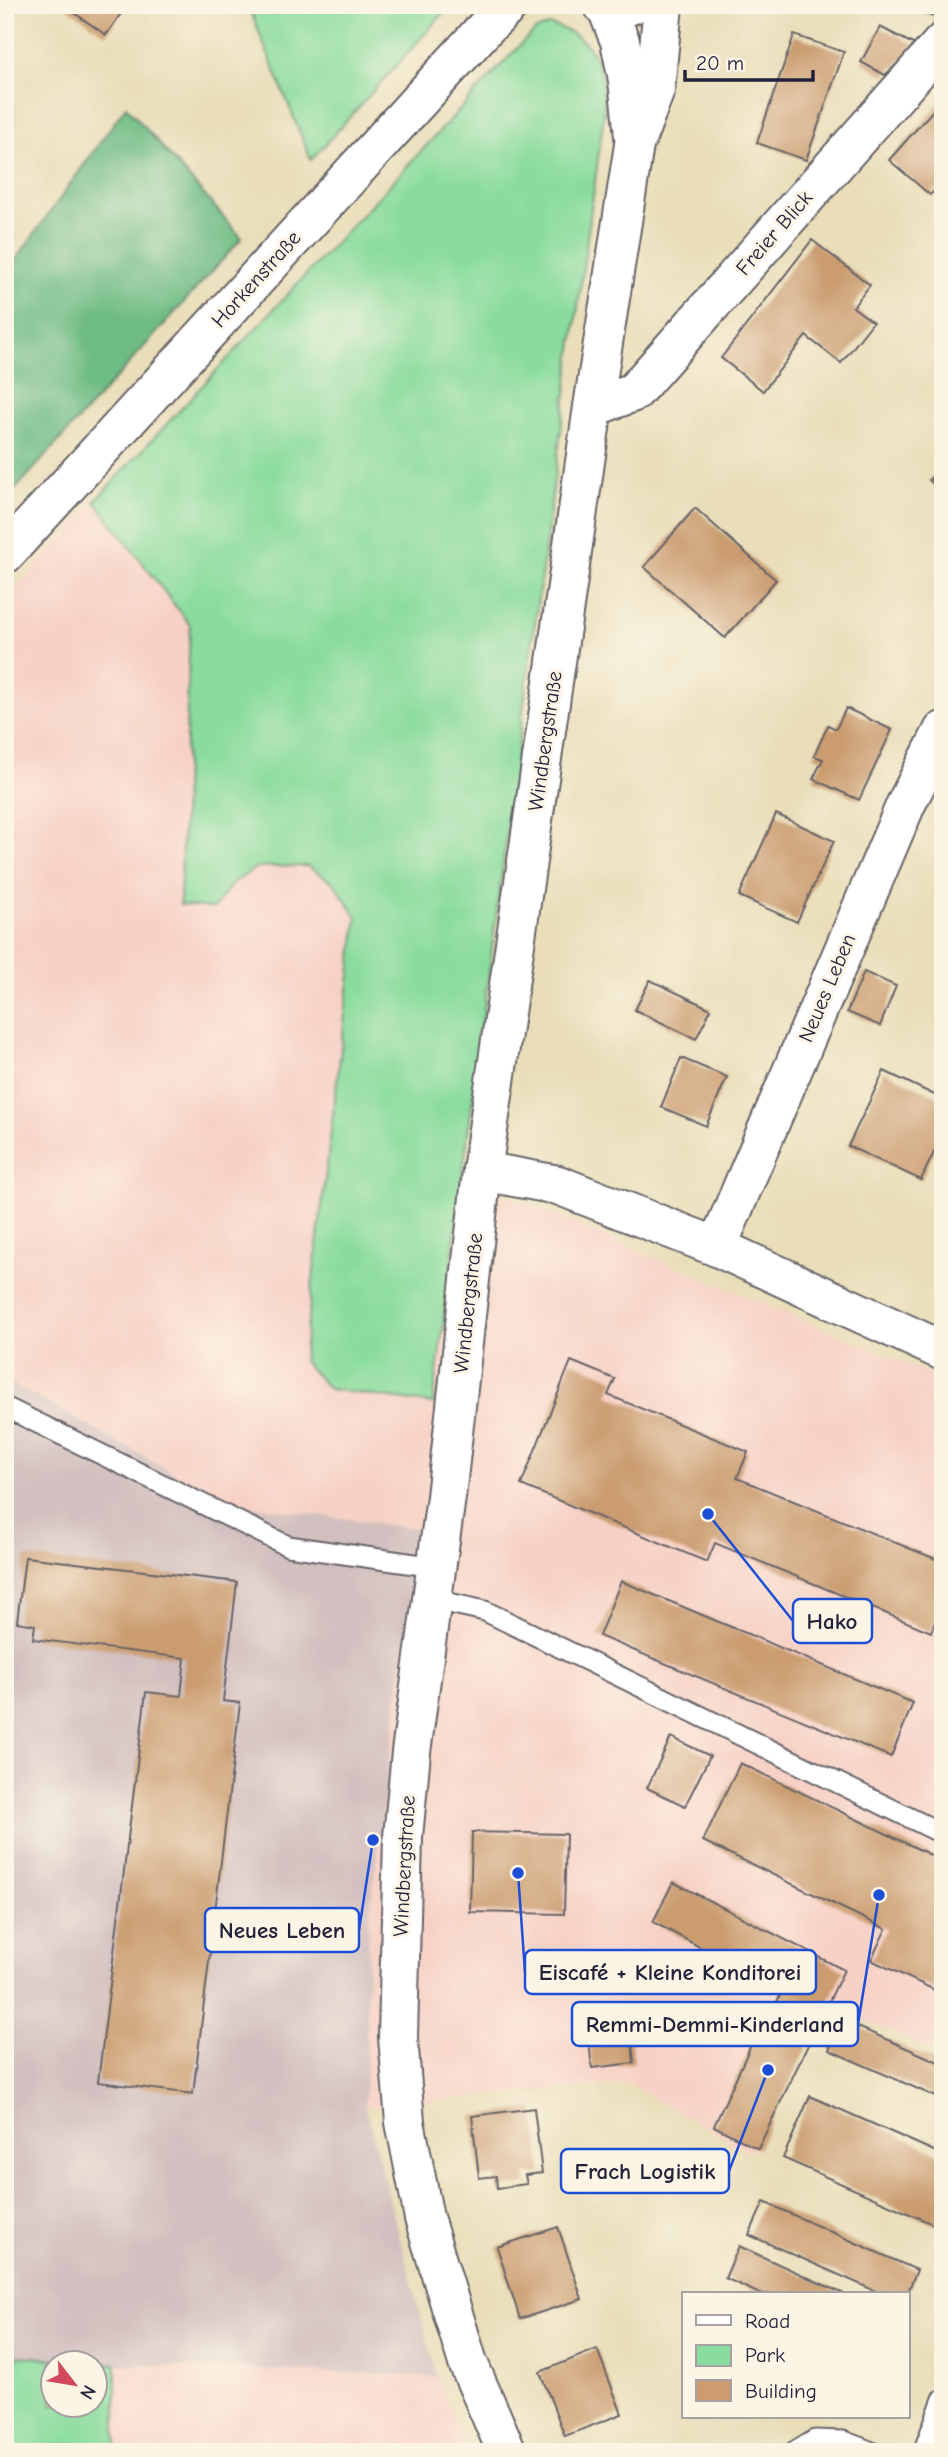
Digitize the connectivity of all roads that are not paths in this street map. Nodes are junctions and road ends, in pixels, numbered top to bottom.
1 (509, 5) edge
2 (631, 5) edge
3 (663, 5) edge
4 (605, 6) edge
5 (943, 42) edge
6 (634, 145) junction
7 (593, 407) junction
8 (5, 554) edge
9 (943, 731) edge
10 (482, 1171) junction
11 (717, 1247) junction
12 (943, 1351) edge
13 (5, 1408) edge
14 (434, 1583) junction
15 (943, 1834) edge
16 (943, 2399) edge
17 (507, 2452) edge
18 (795, 2452) edge
19 (872, 2452) edge
20 (923, 2452) edge

1 - 8 street, Horkenstraße
2 - 4 street
3 - 6 street, Windbergstraße
4 - 6 street, Windbergstraße
5 - 7 street, Freier Blick
6 - 7 street, Windbergstraße
7 - 10 street, Windbergstraße
9 - 11 street, Neues Leben
10 - 11 street
10 - 14 street, Windbergstraße
11 - 12 street
13 - 14 lane
14 - 15 lane
14 - 17 street, Windbergstraße
16 - 20 lane
18 - 19 lane

